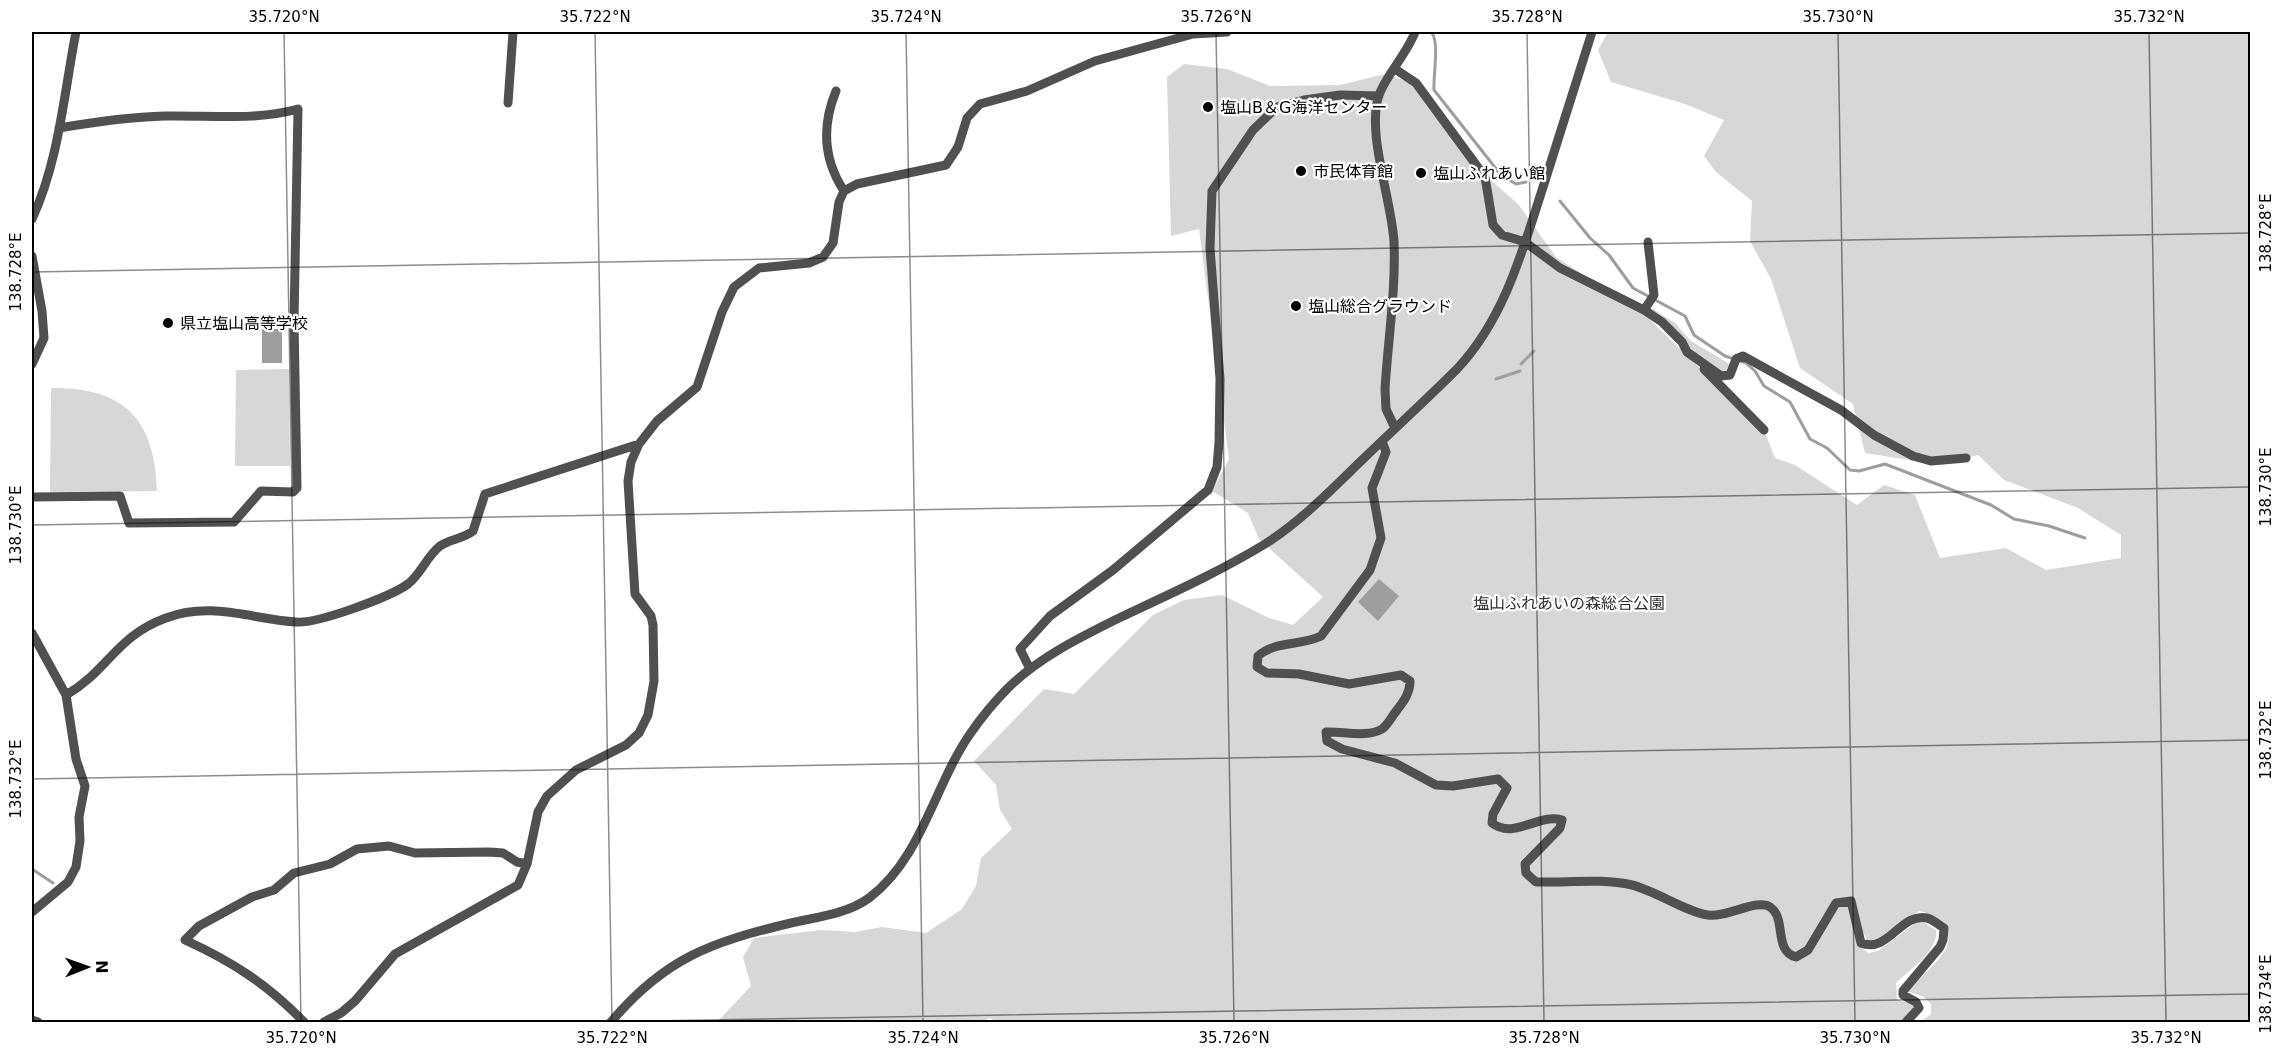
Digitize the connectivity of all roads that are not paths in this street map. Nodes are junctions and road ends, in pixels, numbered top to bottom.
1 (75, 32) edge
2 (513, 32) edge
3 (1227, 32) edge
4 (1415, 32) edge
5 (1592, 32) edge
6 (1395, 69) junction
7 (837, 91) dead end
8 (1379, 96) junction
9 (508, 103) dead end
10 (59, 128) junction
11 (843, 191) junction
12 (32, 219) edge
13 (1525, 242) junction
14 (1648, 242) dead end
15 (32, 256) edge
16 (1646, 307) junction
17 (1687, 352) junction
18 (32, 364) edge
19 (1395, 428) junction
20 (1764, 430) dead end
21 (1382, 441) junction
22 (639, 444) junction
23 (1966, 458) dead end
24 (32, 498) edge
25 (32, 633) edge
26 (1030, 669) junction
27 (66, 695) junction
28 (527, 864) junction
29 (32, 912) edge
30 (32, 1020) edge
31 (38, 1023) edge
32 (304, 1023) edge
33 (324, 1023) edge
34 (611, 1023) edge
35 (1906, 1023) edge

1 - 10 street
2 - 9 street
3 - 11 street
4 - 6 street
5 - 13 street
6 - 8 street
6 - 13 street
7 - 11 street
8 - 19 street
8 - 26 street
10 - 12 street
10 - 24 street
11 - 22 street
13 - 16 street
13 - 19 street
14 - 16 street
15 - 18 street
16 - 17 street
17 - 20 street
17 - 23 street
19 - 21 street
21 - 26 street
21 - 35 street
22 - 27 street
22 - 28 street
25 - 27 street
26 - 34 street
27 - 29 street
28 - 32 street
28 - 33 street
30 - 31 street

